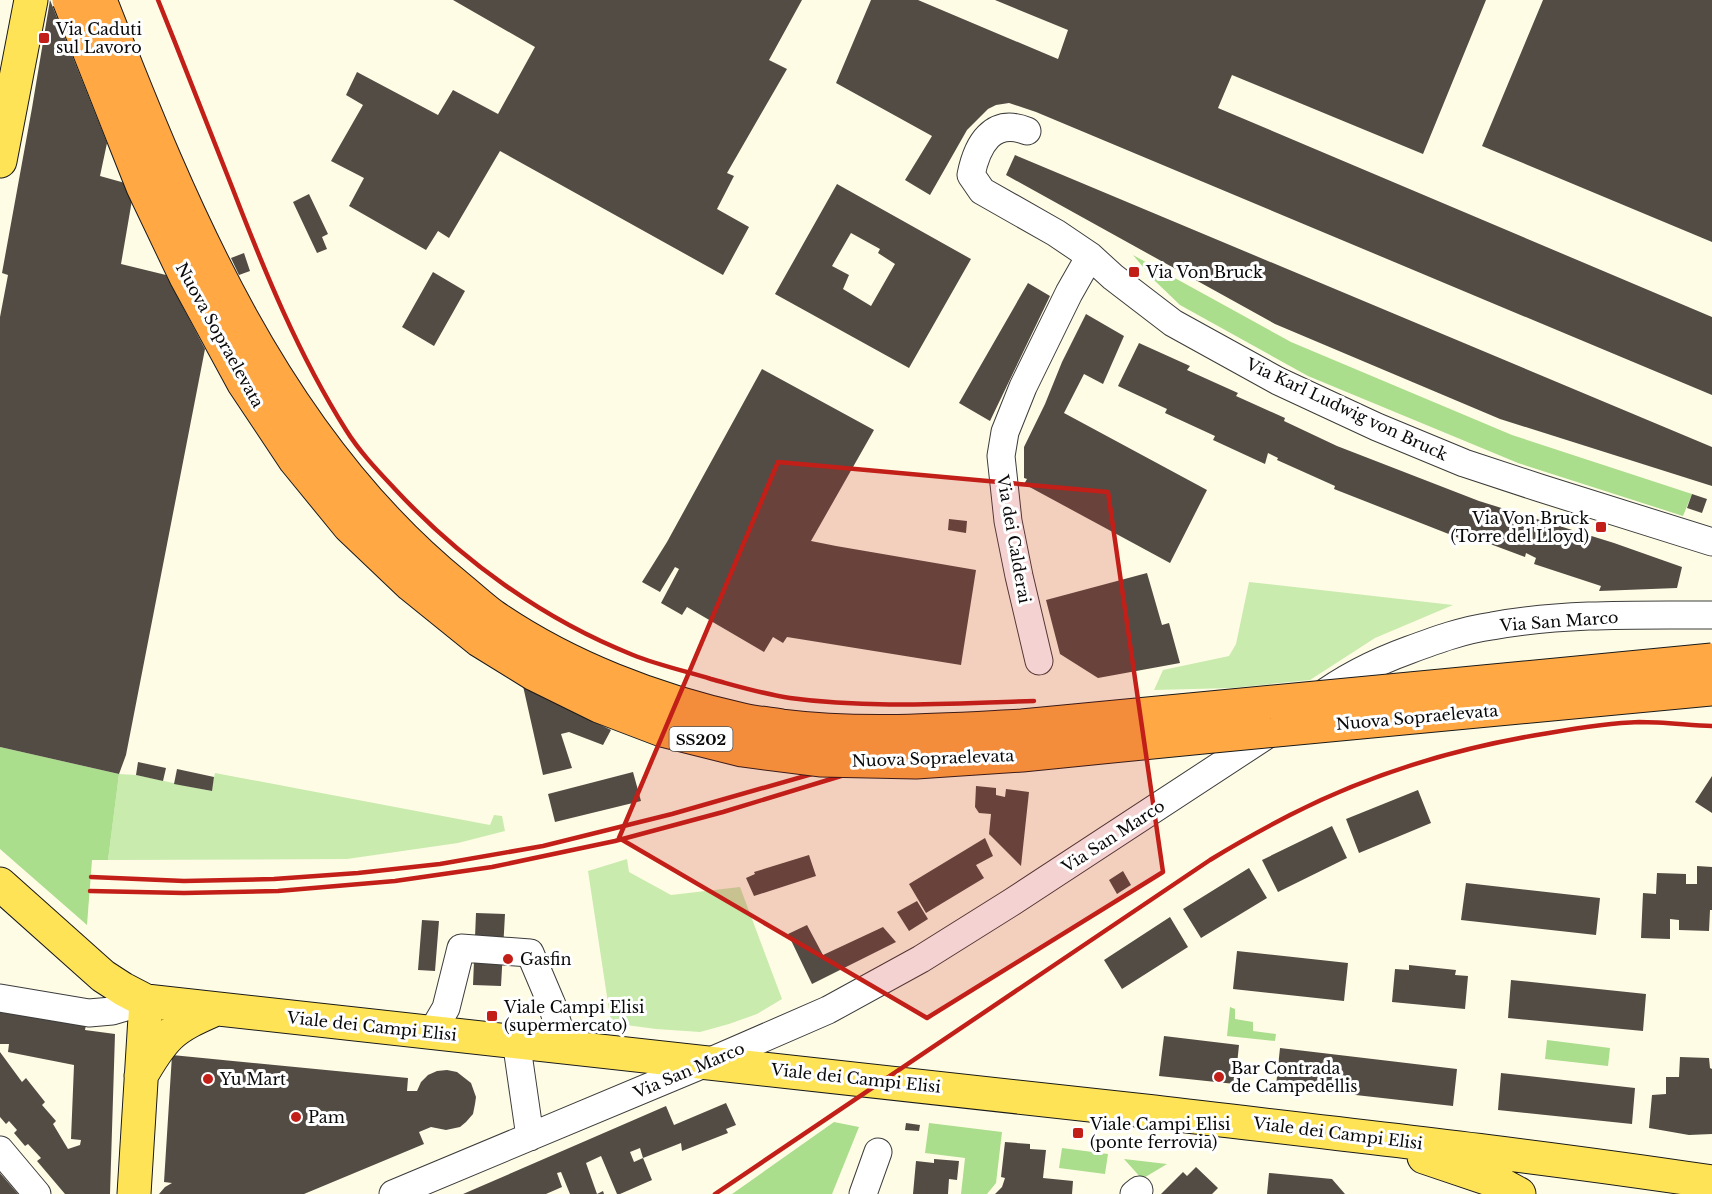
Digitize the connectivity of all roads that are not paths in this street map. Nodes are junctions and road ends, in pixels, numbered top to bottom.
1 (31, 0) edge
2 (69, 0) edge
3 (100, 0) edge
4 (1027, 131) dead end
5 (0, 161) edge
6 (1090, 255) junction
7 (1712, 542) edge
8 (1712, 615) edge
9 (1712, 660) edge
10 (1039, 661) dead end
11 (1712, 689) edge
12 (0, 884) edge
13 (0, 998) edge
14 (146, 1001) junction
15 (216, 1009) junction
16 (432, 1032) junction
17 (516, 1041) junction
18 (564, 1046) junction
19 (711, 1061) junction
20 (140, 1077) junction
21 (1315, 1130) junction
22 (530, 1137) junction
23 (0, 1150) edge
24 (878, 1152) dead end
25 (1712, 1182) edge
26 (37, 1194) edge
27 (134, 1194) edge
28 (393, 1194) edge
29 (863, 1194) edge
30 (1520, 1194) edge

1 - 5 main road
2 - 11 highway, Nuova Sopraelevata / SS202, bridge
3 - 9 highway, Nuova Sopraelevata / SS202, bridge
4 - 6 street, Via Karl Ludwig von Bruck
6 - 7 street, Via Karl Ludwig von Bruck
6 - 10 street, Via dei Calderai
8 - 19 street, Via San Marco
12 - 14 main road
13 - 14 street, Viale dei Campi Elisi
14 - 15 main road, Viale dei Campi Elisi
14 - 20 main road
15 - 16 main road, Viale dei Campi Elisi
15 - 20 main road
16 - 17 main road, Viale dei Campi Elisi
16 - 18 street
17 - 18 main road, Viale dei Campi Elisi
17 - 22 street
18 - 19 main road, Viale dei Campi Elisi
19 - 21 main road, Viale dei Campi Elisi
19 - 22 street, Via San Marco
20 - 27 main road
21 - 25 main road, Viale dei Campi Elisi
21 - 30 main road
22 - 28 street, Via San Marco
23 - 26 street
24 - 29 street

